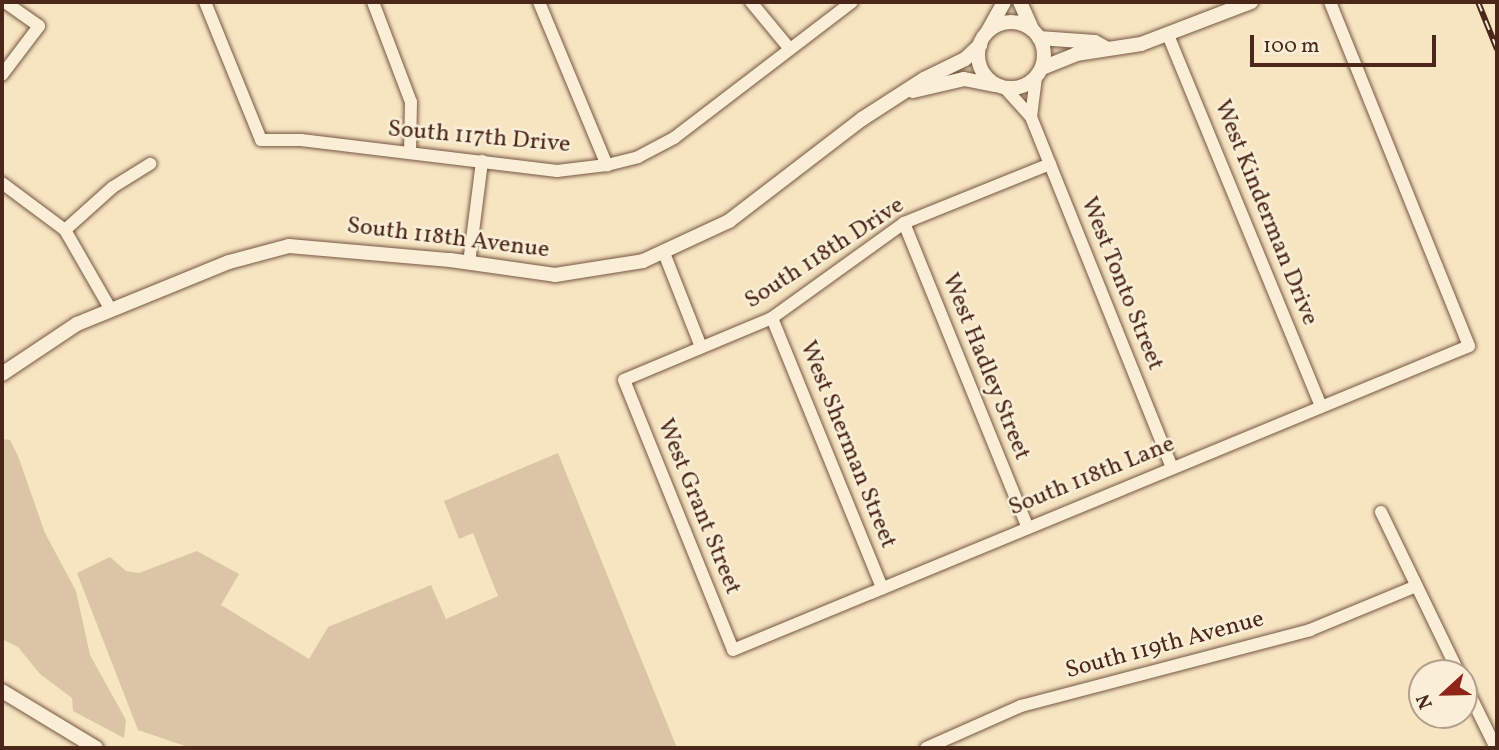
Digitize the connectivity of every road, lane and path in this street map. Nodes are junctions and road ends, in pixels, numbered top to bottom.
1 (5, 2) edge
2 (205, 2) edge
3 (373, 2) edge
4 (539, 2) edge
5 (751, 2) edge
6 (852, 2) edge
7 (1004, 2) edge
8 (1020, 2) edge
9 (1251, 2) edge
10 (1330, 2) edge
11 (1035, 34) junction
12 (1168, 35) junction
13 (983, 39) junction
14 (789, 48) junction
15 (1106, 48) junction
16 (1039, 73) junction
17 (2, 75) edge
18 (1001, 86) junction
19 (908, 92) junction
20 (1031, 117) junction
21 (410, 153) junction
22 (482, 161) junction
23 (150, 164) dead end
24 (1051, 164) junction
25 (607, 165) junction
26 (2, 183) edge
27 (904, 223) junction
28 (65, 230) junction
29 (664, 253) junction
30 (469, 263) junction
31 (111, 310) junction
32 (772, 318) junction
33 (701, 347) junction
34 (2, 374) edge
35 (624, 380) joint
36 (1321, 407) junction
37 (1172, 467) junction
38 (1381, 512) dead end
39 (1027, 526) junction
40 (1416, 586) junction
41 (882, 588) junction
42 (733, 650) joint
43 (1452, 659) edge
44 (2, 691) edge
45 (1478, 712) edge
46 (1495, 746) edge
47 (96, 748) edge
48 (926, 748) edge

1 - 17 street
2 - 21 street, South 117th Drive
3 - 21 street
4 - 25 street
5 - 14 street
6 - 14 street, South 117th Drive
7 - 13 street
8 - 11 street
9 - 12 street
10 - 36 street, South 118th Lane
11 - 13 street
11 - 15 street
11 - 16 street
12 - 15 street
12 - 36 street, West Kinderman Drive
13 - 18 street
13 - 19 street, South 118th Avenue
14 - 25 street, South 117th Drive
15 - 16 street
16 - 18 street
16 - 20 street
18 - 19 street, South 118th Avenue
18 - 20 street, West Tonto Street
19 - 29 street, South 118th Avenue
20 - 24 street, West Tonto Street
21 - 22 street, South 117th Drive
22 - 25 street, South 117th Drive
22 - 30 street
23 - 28 street
24 - 27 street, South 118th Drive
24 - 37 street, West Tonto Street
26 - 28 street
27 - 32 street, South 118th Drive
27 - 39 street, West Hadley Street
28 - 31 street
29 - 30 street, South 118th Avenue
29 - 33 street
30 - 31 street, South 118th Avenue
31 - 34 street, South 118th Avenue
32 - 33 street, South 118th Drive
32 - 41 street, West Sherman Street
33 - 35 street, South 118th Drive
35 - 42 street, West Grant Street
36 - 37 street, South 118th Lane
37 - 39 street, South 118th Lane
38 - 40 street
39 - 41 street, South 118th Lane
40 - 43 street
40 - 48 street, South 119th Avenue
41 - 42 street, South 118th Lane
44 - 47 street
45 - 46 street

